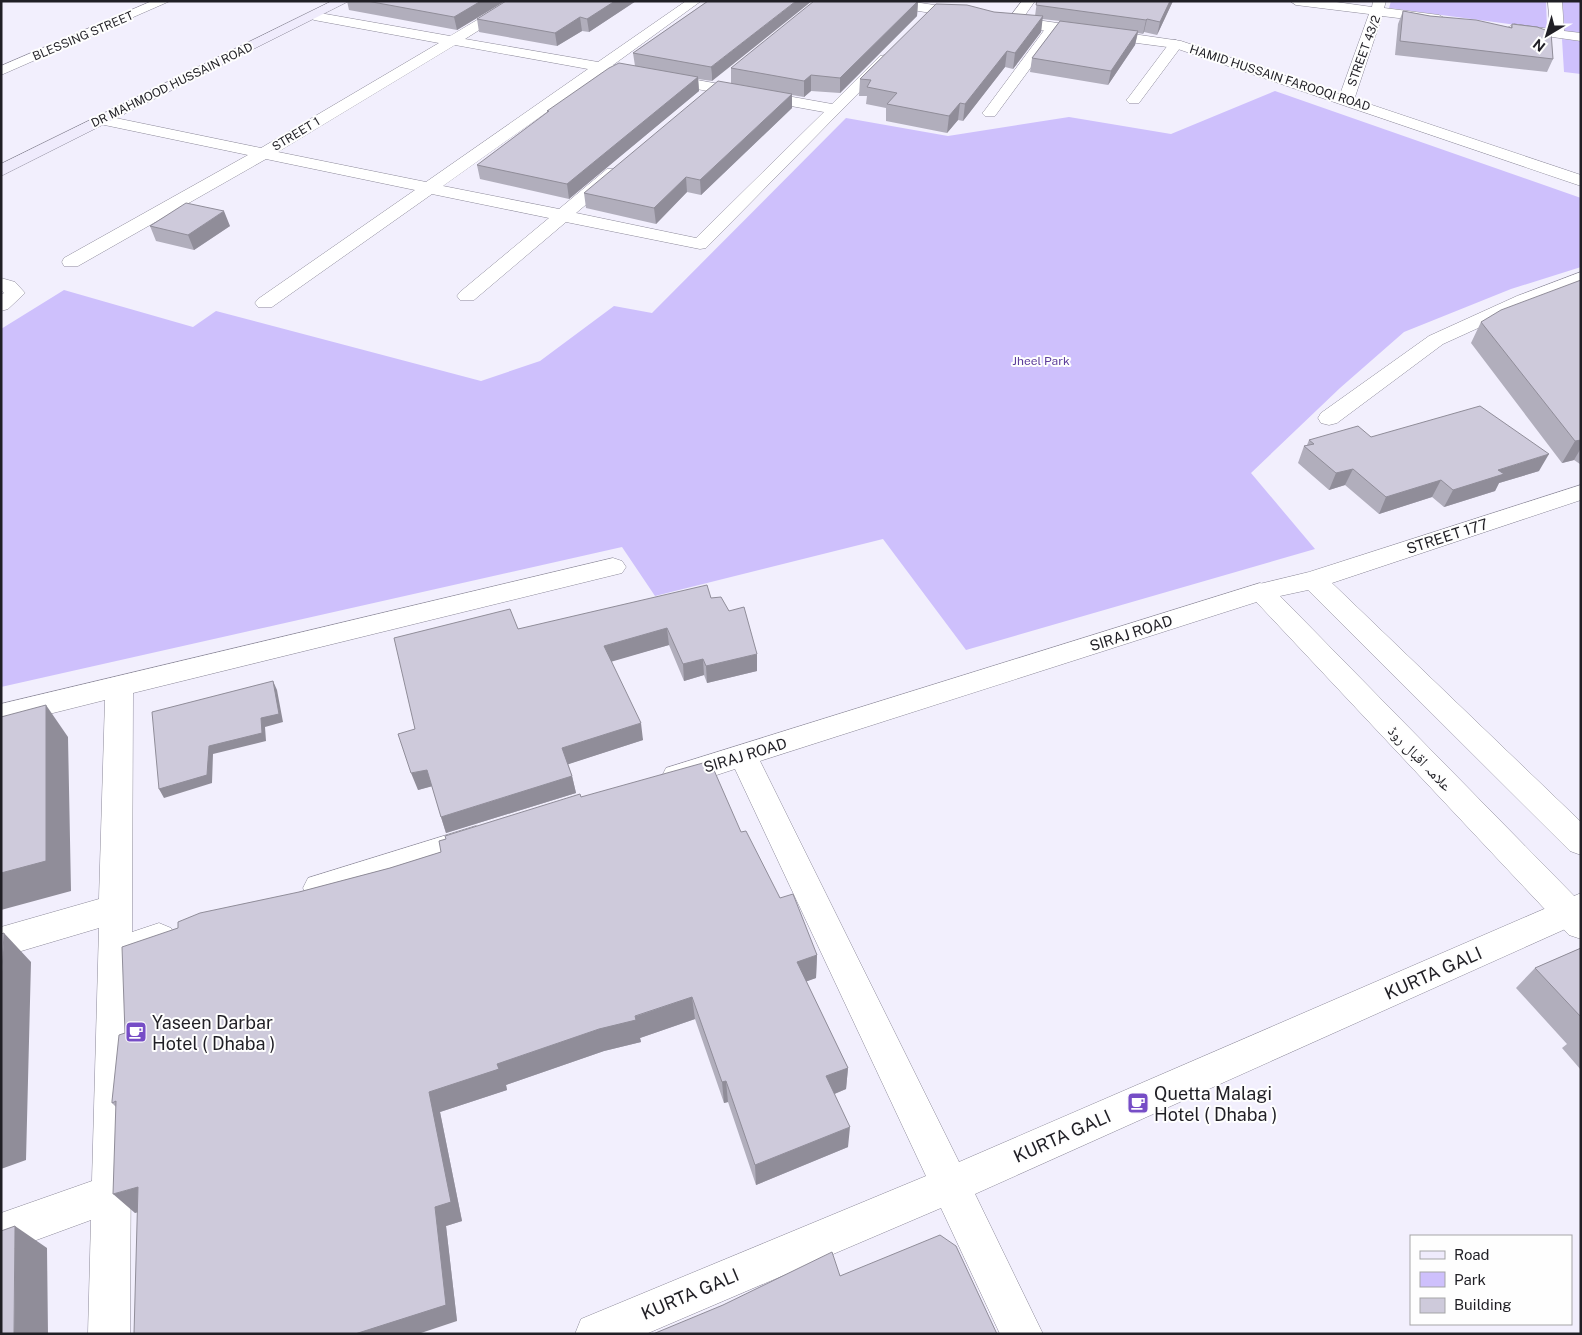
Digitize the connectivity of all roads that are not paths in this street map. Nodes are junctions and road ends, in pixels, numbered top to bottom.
1 (164, 1) edge
2 (343, 1) edge
3 (519, 1) edge
4 (695, 1) edge
5 (880, 1) edge
6 (1029, 1) edge
7 (1296, 1) edge
8 (1555, 1) edge
9 (1379, 6) edge
10 (934, 10) junction
11 (314, 16) junction
12 (1453, 21) edge
13 (1013, 22) junction
14 (921, 23) edge
15 (1500, 27) edge
16 (1053, 28) junction
17 (1557, 34) junction
18 (1581, 37) edge
19 (452, 41) junction
20 (1176, 44) junction
21 (895, 50) edge
22 (599, 68) junction
23 (1, 71) edge
24 (729, 76) edge
25 (714, 88) junction
26 (1134, 100) dead end
27 (1346, 100) junction
28 (698, 101) edge
29 (835, 110) junction
30 (990, 113) dead end
31 (101, 120) junction
32 (261, 155) junction
33 (622, 165) edge
34 (1, 171) edge
35 (1581, 181) edge
36 (427, 190) junction
37 (561, 216) junction
38 (71, 262) dead end
39 (1581, 278) edge
40 (1, 284) edge
41 (467, 296) dead end
42 (265, 303) dead end
43 (1, 304) edge
44 (1329, 418) dead end
45 (1581, 492) edge
46 (613, 567) dead end
47 (1314, 580) junction
48 (1260, 592) junction
49 (119, 688) junction
50 (1, 715) edge
51 (743, 756) junction
52 (648, 786) edge
53 (505, 830) edge
54 (1581, 842) edge
55 (296, 896) edge
56 (116, 908) junction
57 (1577, 915) edge
58 (182, 931) edge
59 (1, 942) edge
60 (115, 952) junction
61 (950, 1185) junction
62 (112, 1193) junction
63 (1, 1233) edge
64 (109, 1334) edge
65 (596, 1334) edge
66 (1022, 1334) edge

1 - 23 street, BLESSING STREET
2 - 11 main road, DR MAHMOOD HUSSAIN ROAD
3 - 19 street, STREET 1
4 - 22 street
5 - 10 street, HAMID HUSSAIN FAROOQI ROAD
6 - 13 street
7 - 9 street
8 - 17 street
9 - 12 street
9 - 27 street, STREET 43/2
10 - 13 street, HAMID HUSSAIN FAROOQI ROAD
10 - 14 street
11 - 19 street
11 - 31 main road, DR MAHMOOD HUSSAIN ROAD
13 - 16 street, HAMID HUSSAIN FAROOQI ROAD
15 - 17 street
16 - 20 street, HAMID HUSSAIN FAROOQI ROAD
16 - 30 street
17 - 18 street
19 - 22 street
19 - 32 street, STREET 1
20 - 26 street
20 - 27 street, HAMID HUSSAIN FAROOQI ROAD
21 - 29 street
22 - 25 street
22 - 36 street
24 - 25 street
25 - 28 street
25 - 29 street
27 - 35 street, HAMID HUSSAIN FAROOQI ROAD
29 - 37 street
31 - 32 street
31 - 34 main road, DR MAHMOOD HUSSAIN ROAD
32 - 36 street
32 - 38 street, STREET 1
33 - 37 street
36 - 37 street
36 - 42 street
37 - 41 street
39 - 44 street
40 - 43 street
45 - 47 street, STREET 177
46 - 49 street
47 - 48 street, STREET 177
47 - 54 street
48 - 51 street, SIRAJ ROAD
48 - 57 street, علامہ اقبال روڈ
49 - 50 street
49 - 56 street
51 - 52 street, SIRAJ ROAD
51 - 61 street
53 - 55 street
56 - 59 street
56 - 60 street
57 - 61 street, KURTA GALI
58 - 60 street
60 - 62 street
61 - 65 street, KURTA GALI
61 - 66 street
62 - 63 street
62 - 64 street

